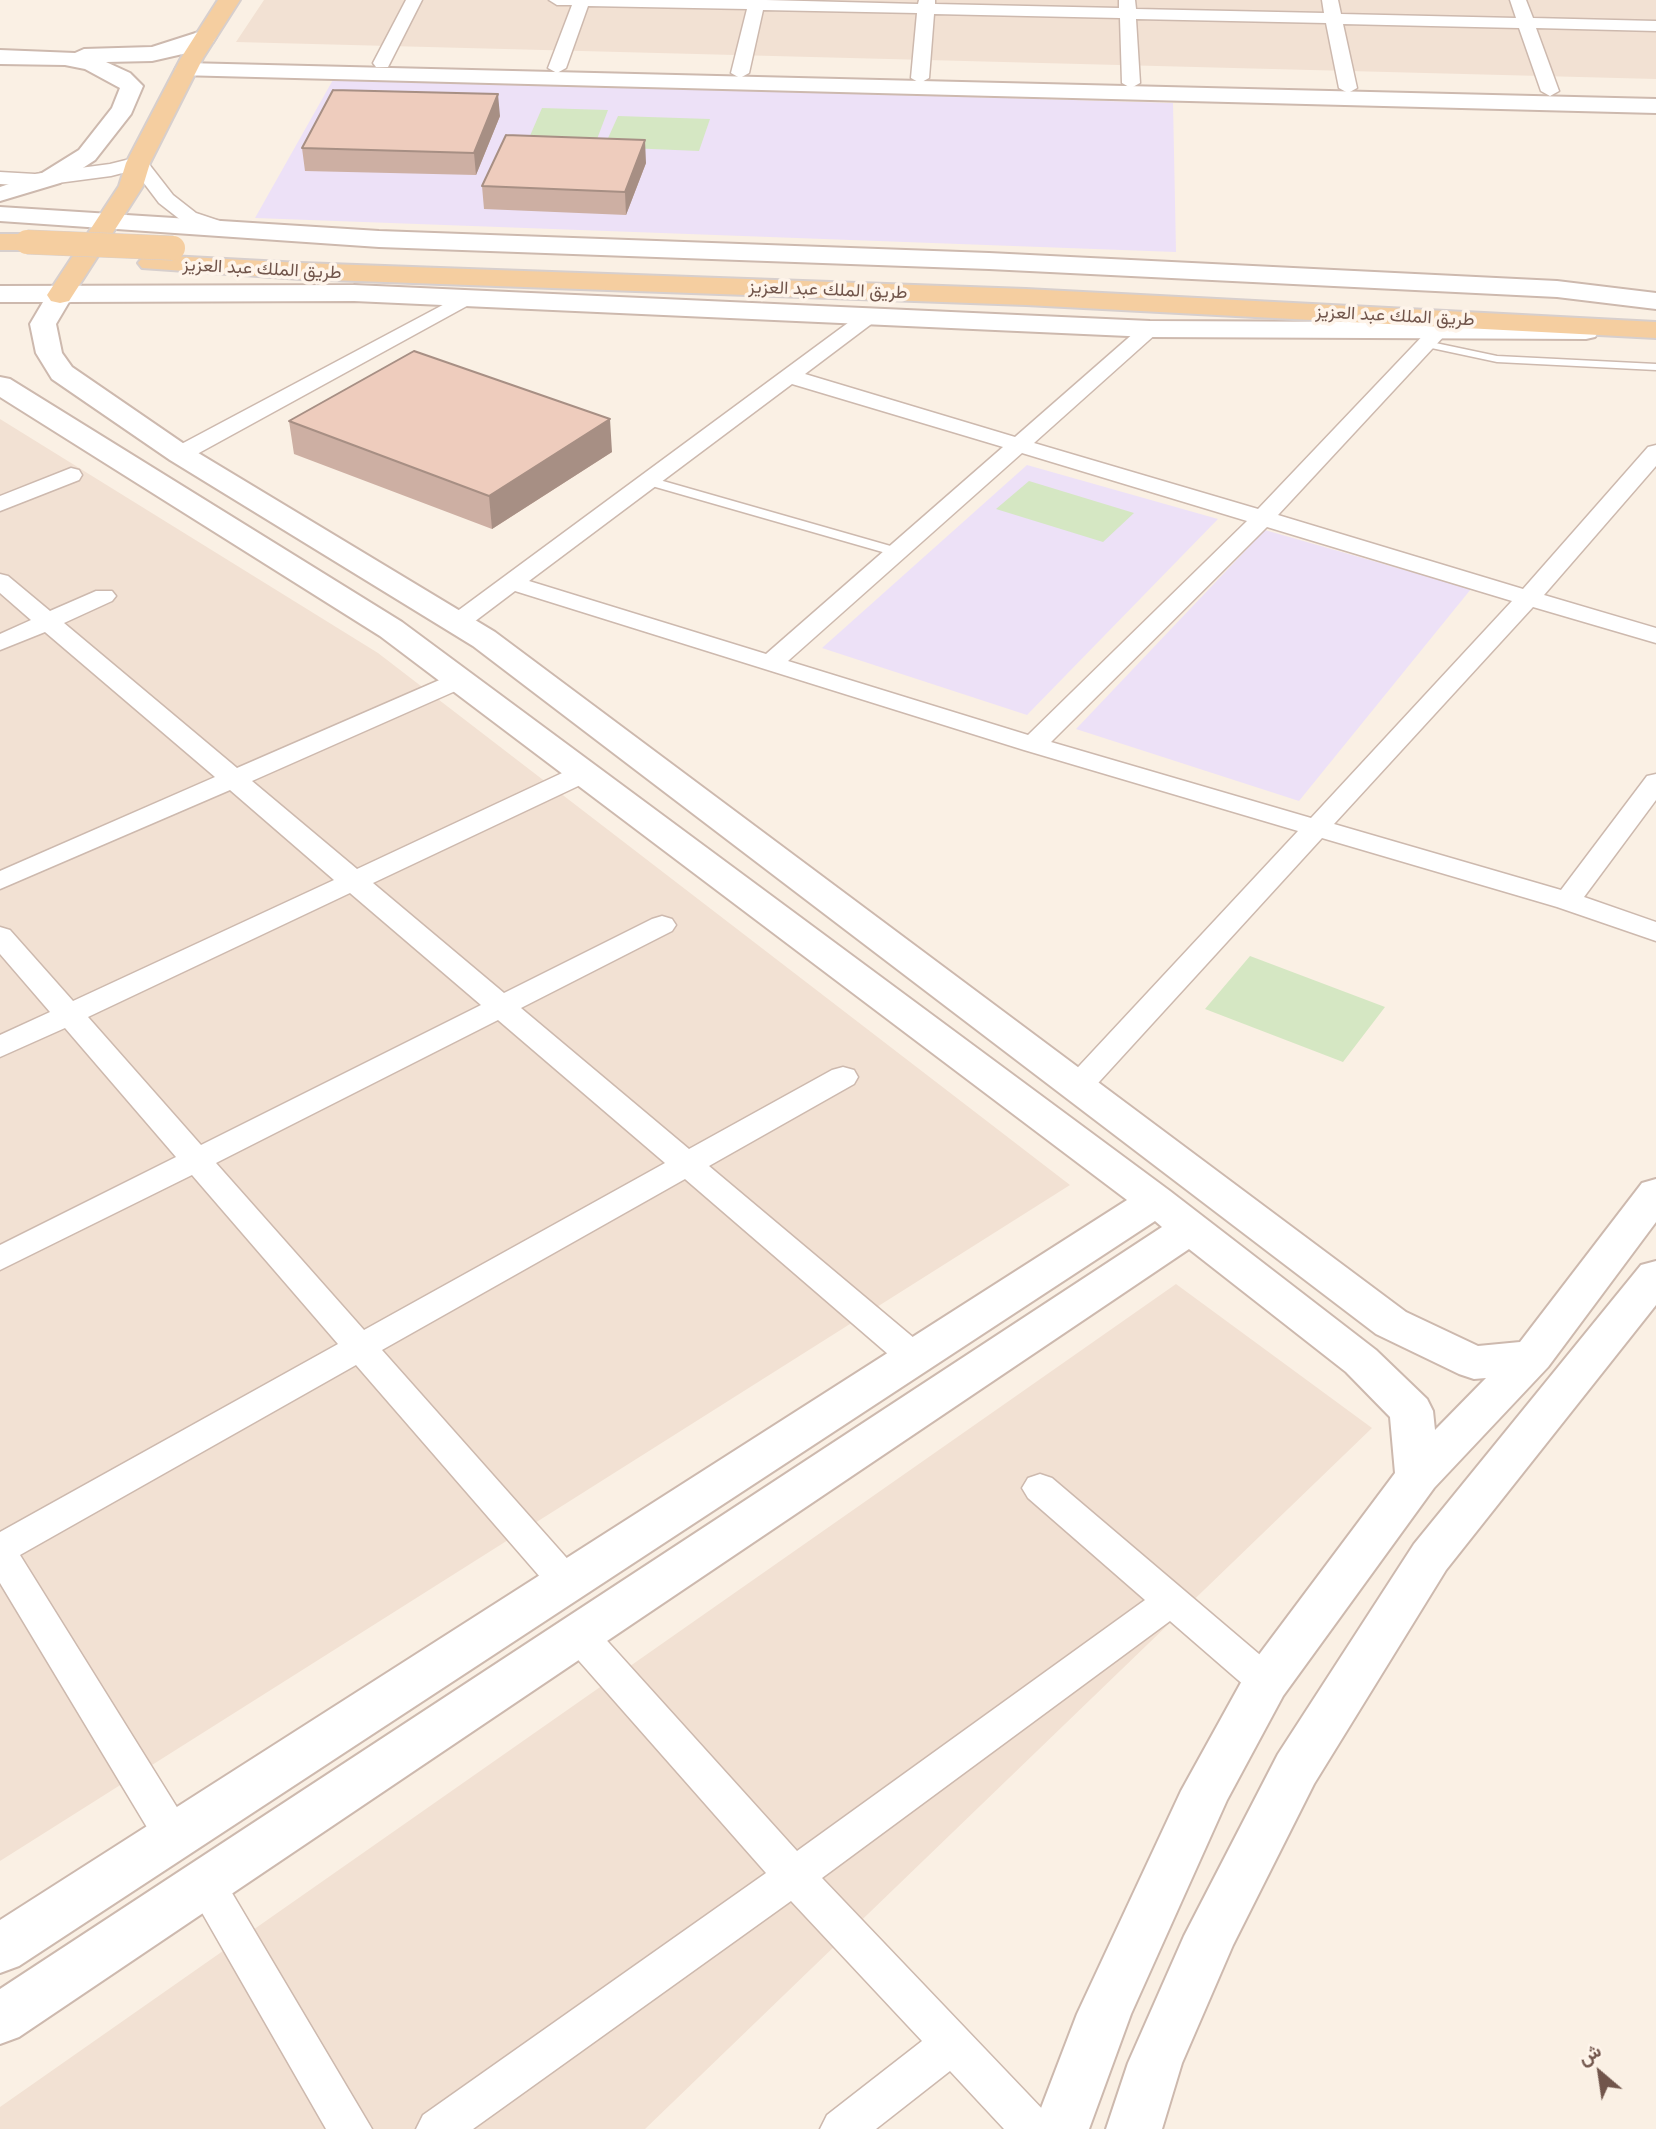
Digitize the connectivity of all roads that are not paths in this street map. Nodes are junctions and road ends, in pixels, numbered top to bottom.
1 (229, 0) edge
2 (414, 0) edge
3 (556, 0) edge
4 (582, 0) edge
5 (1330, 0) edge
6 (1518, 0) edge
7 (757, 2) edge
8 (927, 4) edge
9 (1128, 7) edge
10 (1334, 18) junction
11 (1526, 23) junction
12 (1656, 26) edge
13 (205, 37) junction
14 (0, 57) edge
15 (65, 58) junction
16 (382, 63) junction
17 (189, 64) junction
18 (557, 68) junction
19 (740, 73) junction
20 (920, 78) junction
21 (1131, 83) junction
22 (1348, 88) junction
23 (1550, 91) junction
24 (1656, 94) edge
25 (1656, 106) edge
26 (138, 163) junction
27 (0, 178) edge
28 (51, 178) junction
29 (0, 194) edge
30 (0, 214) edge
31 (108, 222) junction
32 (228, 230) junction
33 (2, 252) edge
34 (0, 294) edge
35 (60, 296) junction
36 (469, 297) junction
37 (1656, 302) edge
38 (867, 318) junction
39 (1150, 329) junction
40 (1653, 330) edge
41 (1432, 337) junction
42 (1656, 367) edge
43 (789, 376) junction
44 (0, 386) edge
45 (1019, 445) junction
46 (1656, 452) edge
47 (180, 454) junction
48 (71, 475) dead end
49 (649, 481) junction
50 (0, 503) edge
51 (1263, 518) junction
52 (897, 552) junction
53 (0, 581) edge
54 (512, 583) junction
55 (104, 596) dead end
56 (1528, 598) junction
57 (47, 621) junction
58 (457, 623) junction
59 (1656, 636) edge
60 (0, 643) edge
61 (771, 663) junction
62 (460, 680) junction
63 (1033, 745) junction
64 (584, 773) junction
65 (233, 779) junction
66 (1656, 782) edge
67 (1317, 826) junction
68 (0, 881) edge
69 (354, 881) junction
70 (1567, 901) junction
71 (662, 925) dead end
72 (1656, 932) edge
73 (0, 936) edge
74 (501, 1007) junction
75 (69, 1015) junction
76 (0, 1047) edge
77 (843, 1077) dead end
78 (1078, 1086) junction
79 (196, 1160) junction
80 (687, 1164) junction
81 (1656, 1194) edge
82 (1173, 1215) junction
83 (0, 1259) edge
84 (1656, 1276) edge
85 (360, 1347) junction
86 (1533, 1356) junction
87 (915, 1358) junction
88 (1418, 1476) junction
89 (1040, 1488) dead end
90 (0, 1550) edge
91 (567, 1583) junction
92 (1171, 1601) junction
93 (578, 1634) junction
94 (1266, 1682) junction
95 (174, 1837) junction
96 (794, 1876) junction
97 (205, 1883) junction
98 (0, 1949) edge
99 (0, 2019) edge
100 (953, 2043) junction
101 (350, 2129) edge
102 (438, 2129) edge
103 (842, 2129) edge
104 (1033, 2129) edge
105 (1061, 2129) edge
106 (1134, 2129) edge

1 - 13 main road
2 - 16 street
3 - 4 street
4 - 7 street
4 - 18 street
5 - 10 street
6 - 11 street
7 - 8 street
7 - 19 street
8 - 9 street
8 - 20 street
9 - 10 street
9 - 21 street
10 - 11 street
10 - 22 street
11 - 12 street
11 - 23 street
13 - 15 street
13 - 17 main road
14 - 15 street
15 - 28 street
16 - 17 street
16 - 18 street
17 - 25 street
17 - 26 main road
18 - 19 street
19 - 20 street
20 - 21 street
21 - 22 street
22 - 23 street
23 - 24 street
26 - 28 street
26 - 31 main road
26 - 32 street
27 - 28 street
28 - 29 street
30 - 31 street
31 - 32 street
31 - 35 main road
32 - 37 street
33 - 37 main road, bridge
33 - 40 main road, طريق الملك عبد العزيز
34 - 35 street
35 - 36 street
35 - 47 street
36 - 38 street
36 - 47 street
38 - 39 street
38 - 43 street
39 - 41 street
39 - 45 street
40 - 41 street
41 - 42 lane
41 - 51 street
43 - 45 street
43 - 49 street
44 - 62 street
45 - 51 street
45 - 52 street
46 - 56 street
47 - 58 street
48 - 50 street
49 - 52 lane
49 - 54 street
51 - 56 street
51 - 63 street
52 - 61 street
53 - 57 street
54 - 58 street
54 - 61 street
55 - 57 street
56 - 59 street
56 - 67 street
57 - 60 street
57 - 65 street
58 - 78 street
61 - 63 street
62 - 64 street
62 - 65 street
63 - 67 street
64 - 69 street
64 - 82 street
65 - 68 street
65 - 69 street
66 - 70 street
67 - 70 street
67 - 78 street
69 - 74 street
69 - 75 street
70 - 72 street
71 - 74 street
73 - 75 street
74 - 79 street
74 - 80 street
75 - 76 street
75 - 79 street
77 - 80 street
78 - 86 street
79 - 83 street
79 - 85 street
80 - 85 street
80 - 87 street
81 - 86 street
82 - 87 street
82 - 88 street
82 - 93 street
84 - 106 street
85 - 90 street
85 - 91 street
86 - 88 street
87 - 91 street
88 - 94 street
89 - 92 street
90 - 95 street
91 - 95 street
92 - 94 street
92 - 96 street
93 - 96 street
93 - 97 street
94 - 105 street
95 - 98 street
96 - 100 street
96 - 102 street
97 - 99 street
97 - 101 street
100 - 103 street
100 - 104 street

